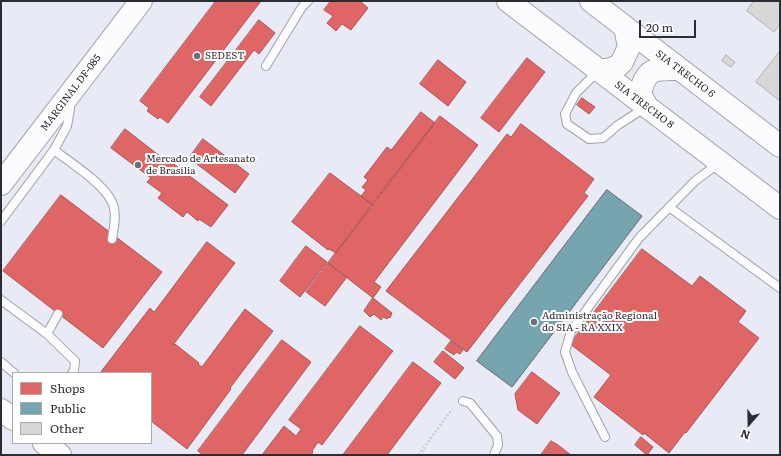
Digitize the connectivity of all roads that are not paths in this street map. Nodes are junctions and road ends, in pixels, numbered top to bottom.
1 (141, 1) edge
2 (308, 1) edge
3 (508, 1) edge
4 (591, 1) edge
5 (625, 28) junction
6 (266, 66) dead end
7 (679, 69) junction
8 (599, 71) junction
9 (68, 96) junction
10 (647, 107) junction
11 (780, 144) edge
12 (54, 150) junction
13 (719, 162) junction
14 (1, 184) edge
15 (669, 207) junction
16 (780, 208) edge
17 (1, 221) edge
18 (112, 239) dead end
19 (780, 288) edge
20 (1, 300) edge
21 (58, 314) dead end
22 (47, 334) junction
23 (1, 362) edge
24 (13, 372) edge
25 (72, 372) edge
26 (463, 401) road end
27 (1, 410) edge
28 (12, 418) edge
29 (605, 437) dead end
30 (45, 444) edge
31 (60, 455) edge
32 (494, 455) edge

1 - 9 street, MARGINAL DF-085
2 - 6 lane
3 - 8 street, SIA TRECHO 8
4 - 5 street, SIA TRECHO 6
5 - 7 street, SIA TRECHO 6
5 - 8 street
7 - 10 street
7 - 11 street, SIA TRECHO 6
8 - 10 street, SIA TRECHO 8
8 - 10 lane
9 - 12 lane
9 - 14 street, MARGINAL DF-085
10 - 13 street, SIA TRECHO 8
12 - 17 lane
12 - 18 lane
13 - 15 lane
13 - 16 street, SIA TRECHO 8
15 - 19 lane
15 - 29 lane
20 - 22 lane
21 - 22 lane
22 - 25 lane
23 - 24 lane
26 - 32 lane
27 - 28 street
30 - 31 street

